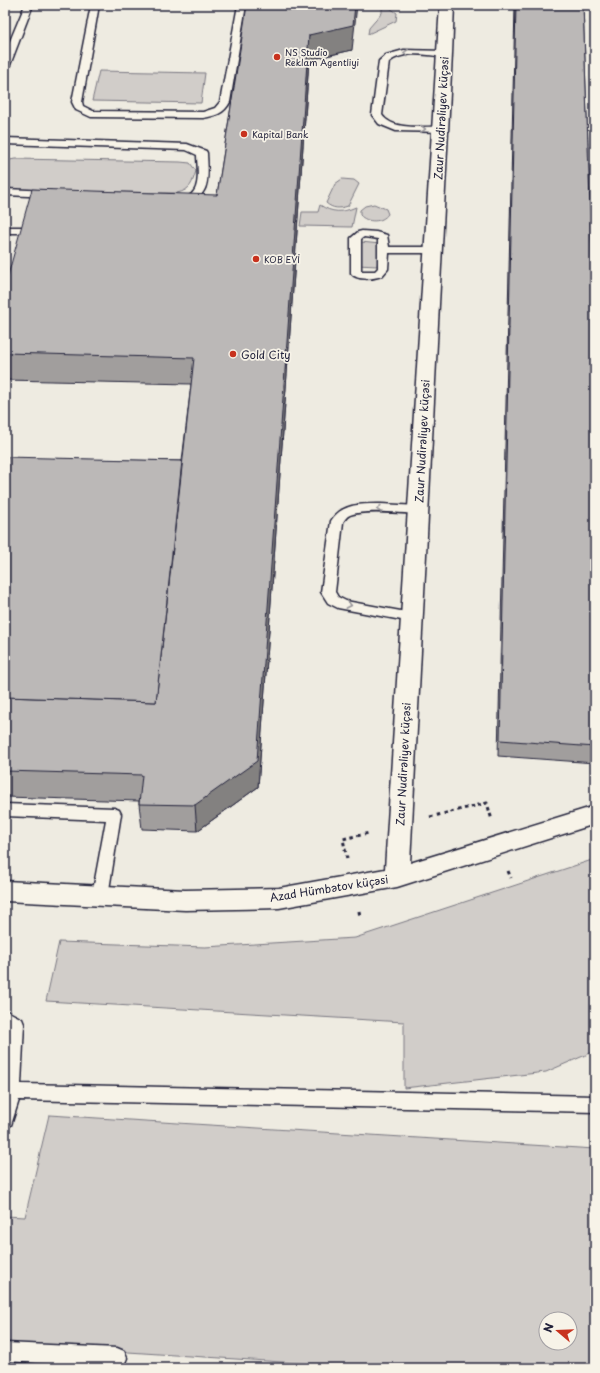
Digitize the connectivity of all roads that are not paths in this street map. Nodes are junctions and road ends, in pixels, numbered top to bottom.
1 (29, 5) edge
2 (95, 5) edge
3 (242, 5) edge
4 (447, 5) edge
5 (445, 54) junction
6 (5, 65) edge
7 (441, 130) junction
8 (5, 141) edge
9 (5, 192) edge
10 (61, 195) edge
11 (173, 199) edge
12 (5, 230) edge
13 (23, 230) edge
14 (384, 250) dead end
15 (434, 250) junction
16 (418, 510) junction
17 (412, 617) junction
18 (5, 810) edge
19 (595, 815) edge
20 (397, 877) junction
21 (5, 891) edge
22 (100, 896) junction
23 (5, 1017) edge
24 (12, 1092) junction
25 (595, 1104) edge
26 (5, 1120) edge
27 (5, 1352) edge
28 (117, 1358) dead end

1 - 6 lane
2 - 3 lane
4 - 5 street, Zaur Nudirəliyev küçəsi
5 - 7 street, Zaur Nudirəliyev küçəsi
5 -> 7 lane
7 - 15 street, Zaur Nudirəliyev küçəsi
8 - 11 lane
9 - 10 lane
12 - 13 lane
14 - 15 lane
15 - 16 street, Zaur Nudirəliyev küçəsi
16 - 17 street, Zaur Nudirəliyev küçəsi
16 -> 17 lane
17 - 20 street, Zaur Nudirəliyev küçəsi
18 - 22 lane
19 - 20 street, Azad Hümbətov küçəsi
20 - 22 street, Azad Hümbətov küçəsi
21 - 22 street, Azad Hümbətov küçəsi
23 - 24 lane
24 - 25 lane
24 - 26 lane
27 - 28 lane

